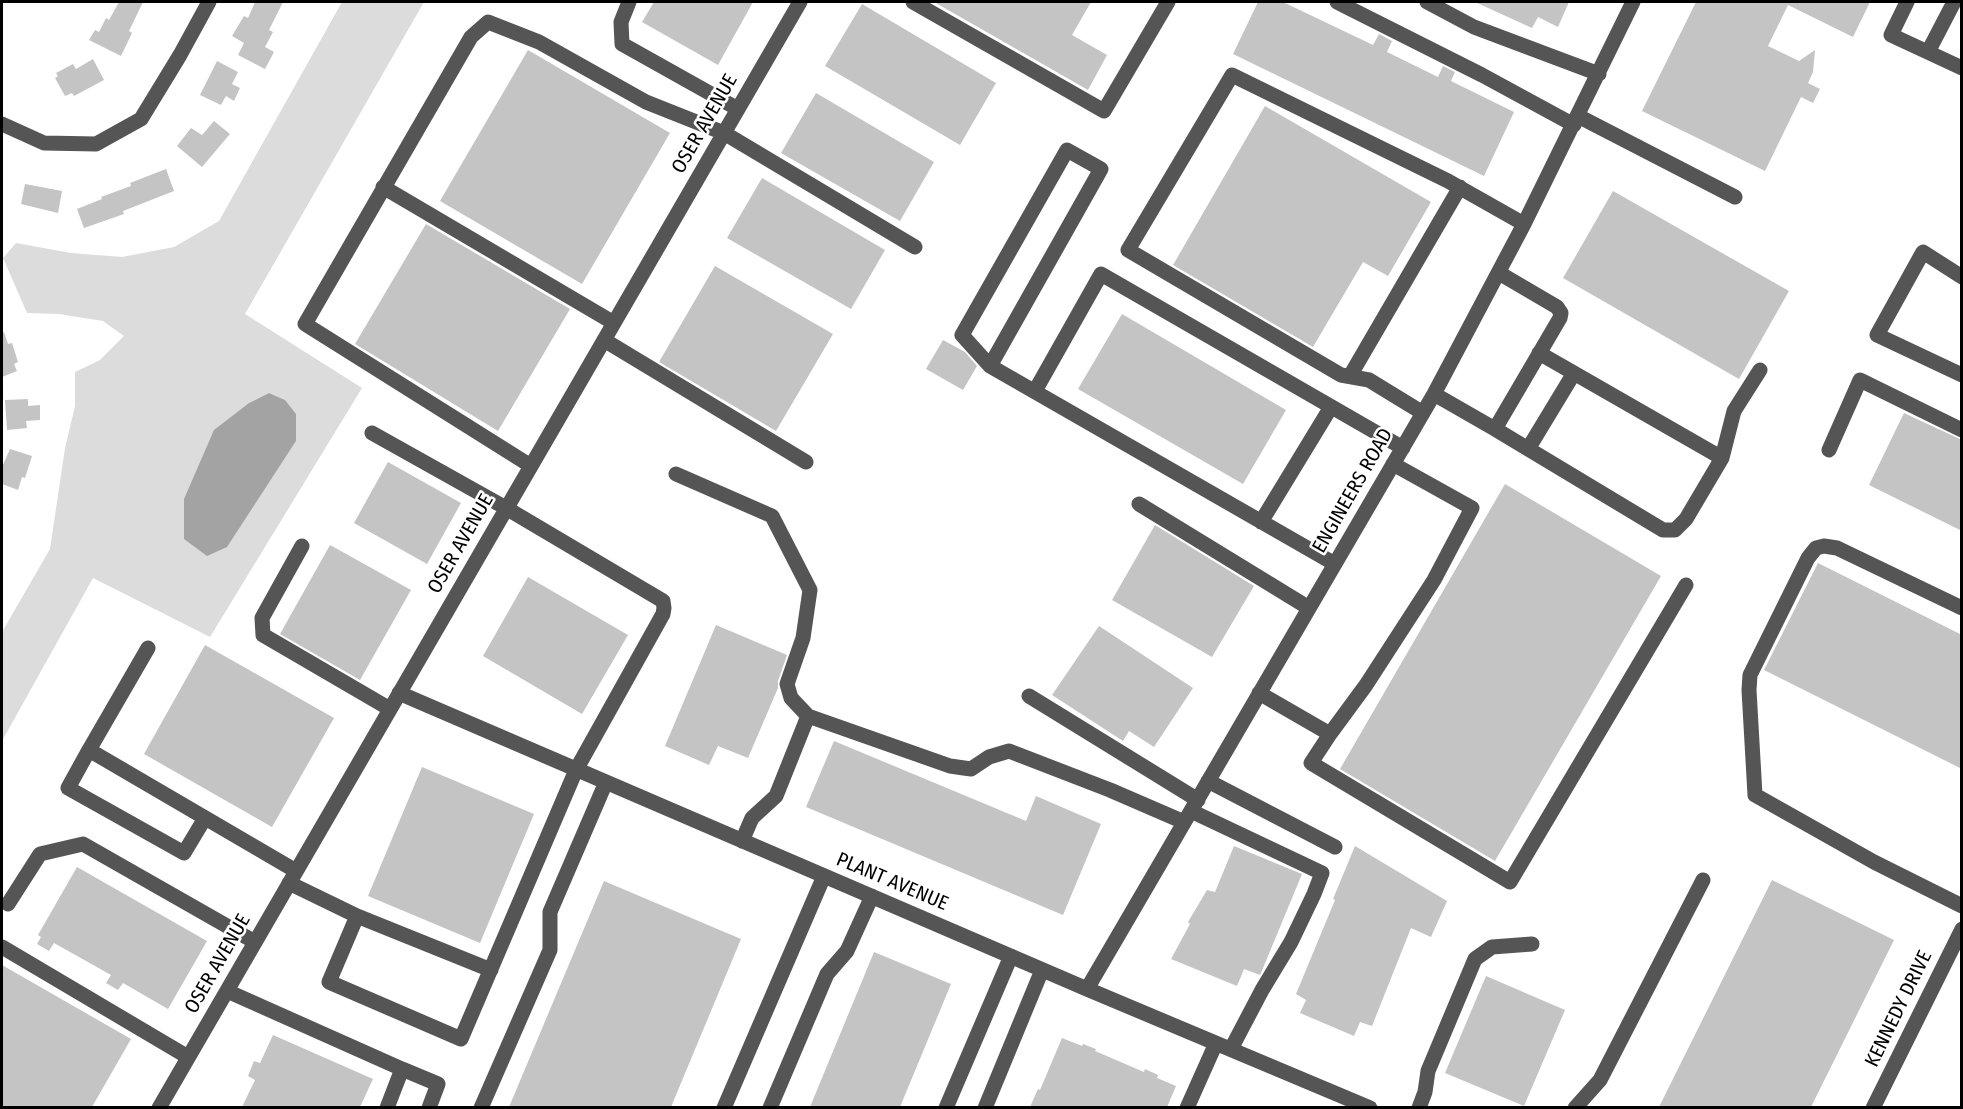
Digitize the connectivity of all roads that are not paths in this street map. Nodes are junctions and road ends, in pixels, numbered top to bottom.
1 (209, 2) edge
2 (629, 2) edge
3 (800, 2) edge
4 (913, 2) edge
5 (1168, 2) edge
6 (1337, 2) edge
7 (1427, 2) edge
8 (1633, 2) edge
9 (1907, 2) edge
10 (1954, 2) edge
11 (1928, 52) junction
12 (1962, 69) edge
13 (1599, 74) junction
14 (738, 109) junction
15 (1576, 121) junction
16 (2, 124) edge
17 (724, 134) junction
18 (383, 187) junction
19 (1460, 187) junction
20 (1735, 197) dead end
21 (1524, 224) junction
22 (915, 248) dead end
23 (1499, 273) junction
24 (1962, 277) edge
25 (614, 323) junction
26 (604, 340) junction
27 (1539, 353) junction
28 (990, 366) junction
29 (1760, 370) dead end
30 (1574, 373) junction
31 (1962, 375) edge
32 (1350, 376) junction
33 (1035, 391) junction
34 (1434, 394) junction
35 (1331, 407) junction
36 (1423, 413) junction
37 (1495, 429) junction
38 (1962, 430) edge
39 (372, 433) dead end
40 (1402, 448) junction
41 (1528, 449) junction
42 (1829, 450) dead end
43 (1722, 458) junction
44 (806, 462) dead end
45 (1393, 464) junction
46 (531, 466) junction
47 (676, 474) dead end
48 (1139, 504) dead end
49 (506, 508) junction
50 (1261, 522) junction
51 (303, 546) dead end
52 (1335, 564) junction
53 (1686, 585) dead end
54 (1310, 608) junction
55 (1962, 608) edge
56 (148, 648) dead end
57 (399, 693) junction
58 (1259, 693) junction
59 (1029, 696) dead end
60 (390, 709) junction
61 (808, 716) junction
62 (1330, 734) junction
63 (89, 750) junction
64 (576, 770) junction
65 (1208, 781) junction
66 (606, 782) junction
67 (1191, 811) junction
68 (206, 818) junction
69 (742, 841) junction
70 (1335, 847) dead end
71 (824, 876) junction
72 (292, 877) junction
73 (1703, 880) dead end
74 (872, 896) junction
75 (8, 904) dead end
76 (1962, 906) edge
77 (357, 916) junction
78 (1962, 929) edge
79 (255, 942) junction
80 (1532, 944) dead end
81 (1958, 945) edge
82 (2, 947) edge
83 (1011, 956) junction
84 (490, 970) junction
85 (1042, 970) junction
86 (1087, 989) junction
87 (226, 991) junction
88 (1216, 1043) junction
89 (1231, 1049) junction
90 (188, 1057) junction
91 (402, 1069) junction
92 (159, 1107) edge
93 (387, 1107) edge
94 (429, 1107) edge
95 (481, 1107) edge
96 (724, 1107) edge
97 (770, 1107) edge
98 (946, 1107) edge
99 (985, 1107) edge
100 (1187, 1107) edge
101 (1370, 1107) edge
102 (1419, 1107) edge
103 (1575, 1107) edge
104 (1873, 1107) edge

1 - 16 street
2 - 14 street
3 - 14 street, OSER AVENUE
4 - 5 street
6 - 15 street
7 - 13 street
8 - 13 street, ENGINEERS ROAD
9 - 11 street
10 - 11 street
11 - 12 street
13 - 15 street, ENGINEERS ROAD
14 - 17 street, OSER AVENUE
15 - 20 street
15 - 21 street, ENGINEERS ROAD
17 - 18 street
17 - 22 street
17 - 25 street, OSER AVENUE
18 - 25 street
18 - 46 street
19 - 21 street
19 - 32 street
19 - 32 street
21 - 23 street, ENGINEERS ROAD
23 - 27 street
23 - 34 street, ENGINEERS ROAD
24 - 31 street
25 - 26 street, OSER AVENUE
26 - 44 street
26 - 46 street, OSER AVENUE
27 - 30 street
27 - 37 street
28 - 28 street
28 - 33 street
29 - 43 street
30 - 41 street
30 - 43 street
32 - 36 street
33 - 35 street
33 - 50 street
34 - 36 street, ENGINEERS ROAD
34 - 37 street
35 - 40 street
35 - 50 street
36 - 40 street, ENGINEERS ROAD
37 - 41 street
38 - 42 street
39 - 49 street
40 - 45 street, ENGINEERS ROAD
41 - 43 street
45 - 52 street, ENGINEERS ROAD
45 - 62 street
46 - 49 street, OSER AVENUE
47 - 61 street
48 - 54 street
49 - 57 street, OSER AVENUE
49 - 64 street
50 - 52 street
51 - 60 street
52 - 54 street, ENGINEERS ROAD
53 - 62 street
54 - 58 street, ENGINEERS ROAD
55 - 76 street
56 - 63 street
57 - 60 street, OSER AVENUE
57 - 64 street, PLANT AVENUE
58 - 62 street
58 - 65 street, ENGINEERS ROAD
59 - 67 street
60 - 72 street, OSER AVENUE
61 - 67 street
61 - 69 street
63 - 68 street
63 - 68 street
64 - 66 street, PLANT AVENUE
64 - 84 street
65 - 67 street, ENGINEERS ROAD
65 - 70 street
66 - 69 street, PLANT AVENUE
66 - 95 street
67 - 86 street, ENGINEERS ROAD
67 - 89 street
68 - 72 street
69 - 71 street, PLANT AVENUE
71 - 74 street, PLANT AVENUE
71 - 96 street
72 - 77 street
72 - 79 street, OSER AVENUE
73 - 103 street
74 - 83 street, PLANT AVENUE
74 - 97 street
75 - 79 street
77 - 84 street
77 - 84 street
78 - 81 street, KENNEDY DRIVE
79 - 87 street, OSER AVENUE
80 - 102 street
81 - 104 street, KENNEDY DRIVE
82 - 90 street
83 - 85 street, PLANT AVENUE
83 - 98 street
85 - 86 street, PLANT AVENUE
85 - 99 street
86 - 88 street, PLANT AVENUE
87 - 90 street, OSER AVENUE
87 - 91 street
88 - 89 street, PLANT AVENUE
88 - 100 street
89 - 101 street, PLANT AVENUE
90 - 92 street, OSER AVENUE
91 - 93 street
91 - 94 street

